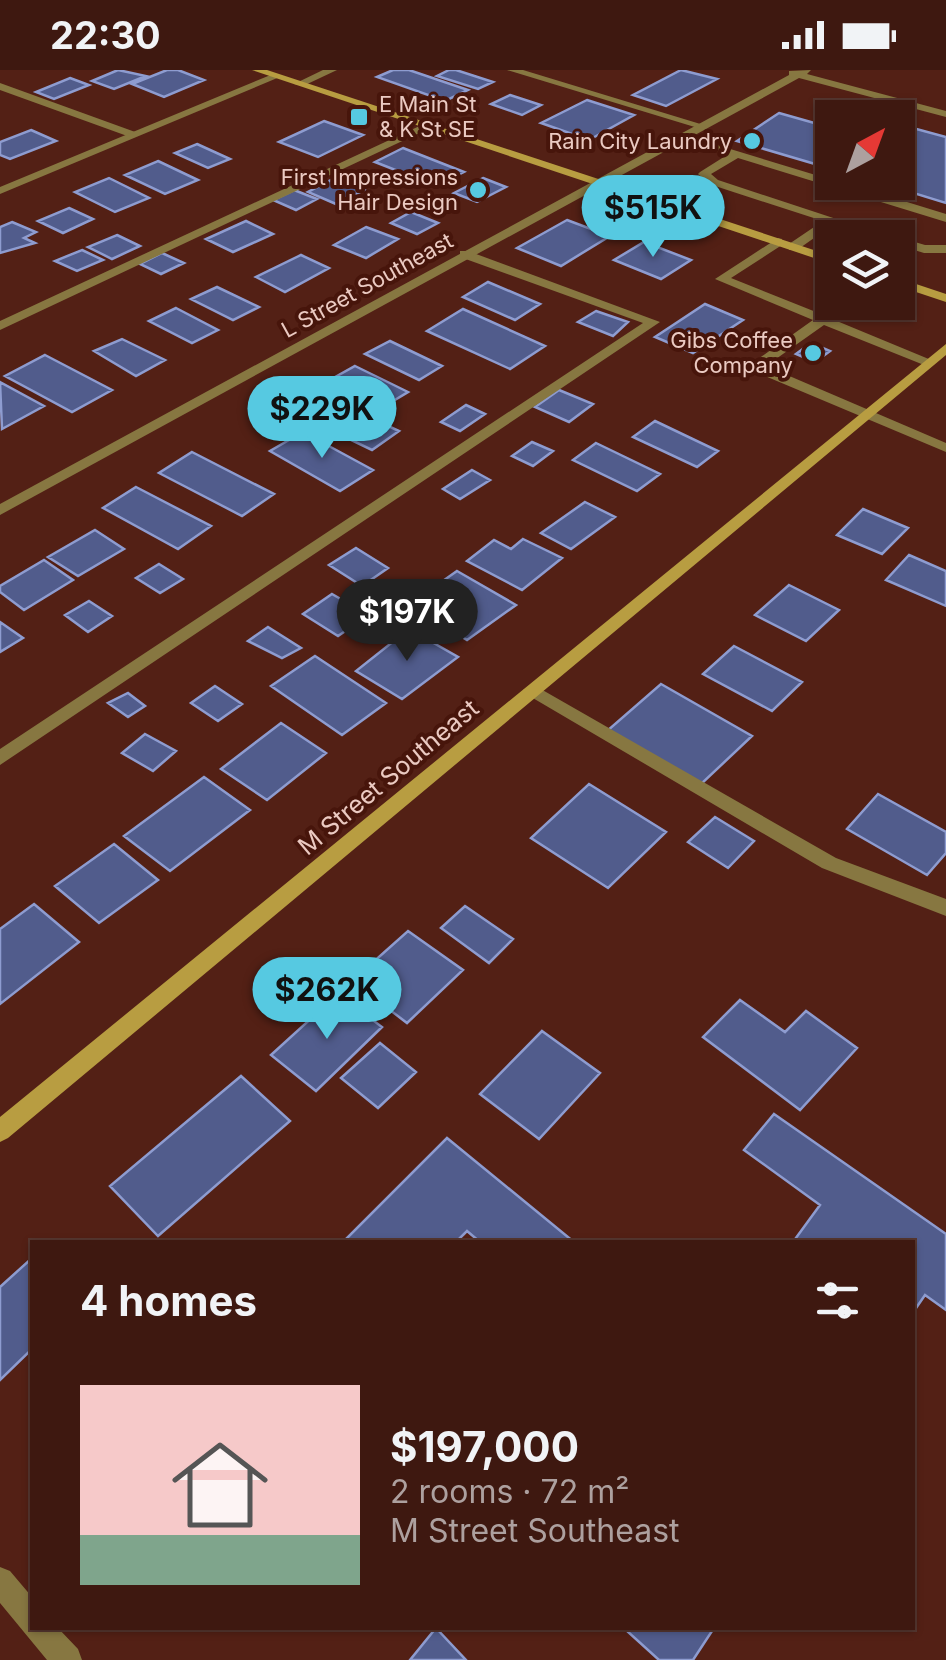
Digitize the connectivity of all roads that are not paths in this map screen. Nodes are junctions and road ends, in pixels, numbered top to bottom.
1 (257, 70) edge
2 (332, 70) edge
3 (512, 70) edge
4 (783, 70) edge
5 (802, 72) edge
6 (276, 76) junction
7 (300, 84) junction
8 (0, 86) edge
9 (946, 114) edge
10 (426, 126) junction
11 (702, 126) junction
12 (134, 135) junction
13 (681, 137) junction
14 (736, 154) junction
15 (0, 174) edge
16 (21, 182) junction
17 (596, 182) junction
18 (714, 182) junction
19 (0, 191) edge
20 (674, 208) junction
21 (946, 218) edge
22 (832, 220) edge
23 (815, 232) edge
24 (778, 242) junction
25 (915, 246) edge
26 (793, 248) junction
27 (946, 249) edge
28 (464, 254) junction
29 (815, 255) edge
30 (915, 288) edge
31 (946, 298) edge
32 (815, 317) edge
33 (823, 320) joint
34 (0, 326) edge
35 (946, 348) edge
36 (929, 362) junction
37 (866, 414) junction
38 (946, 448) edge
39 (0, 510) edge
40 (532, 690) junction
41 (0, 758) edge
42 (946, 908) edge
43 (0, 1131) edge
44 (0, 1581) edge
45 (30, 1618) edge
46 (41, 1630) edge
47 (67, 1660) edge

1 - 6 main road
2 - 7 street
3 - 11 street
4 - 5 street
5 - 9 street
5 - 11 street, L Street Southeast
6 - 7 main road
6 - 12 street
7 - 10 main road
8 - 12 street
10 - 17 main road
10 - 34 street
11 - 13 street, L Street Southeast
12 - 16 street
13 - 14 street
13 - 17 street, L Street Southeast
14 - 18 street
14 - 21 street
15 - 16 street
16 - 19 street
17 - 20 main road
17 - 28 street, L Street Southeast
18 - 20 street
18 - 22 street
20 - 24 main road
23 - 26 street
24 - 26 main road
24 - 32 street
25 - 27 street
26 - 29 main road
28 - 39 street, L Street Southeast
28 - 41 street
30 - 31 main road
33 - 36 street
33 - 37 street
35 - 36 main road, M Street Southeast
36 - 37 main road, M Street Southeast
37 - 38 street
37 - 40 main road, M Street Southeast
40 - 42 street
40 - 43 main road, M Street Southeast
44 - 45 street
46 - 47 street

